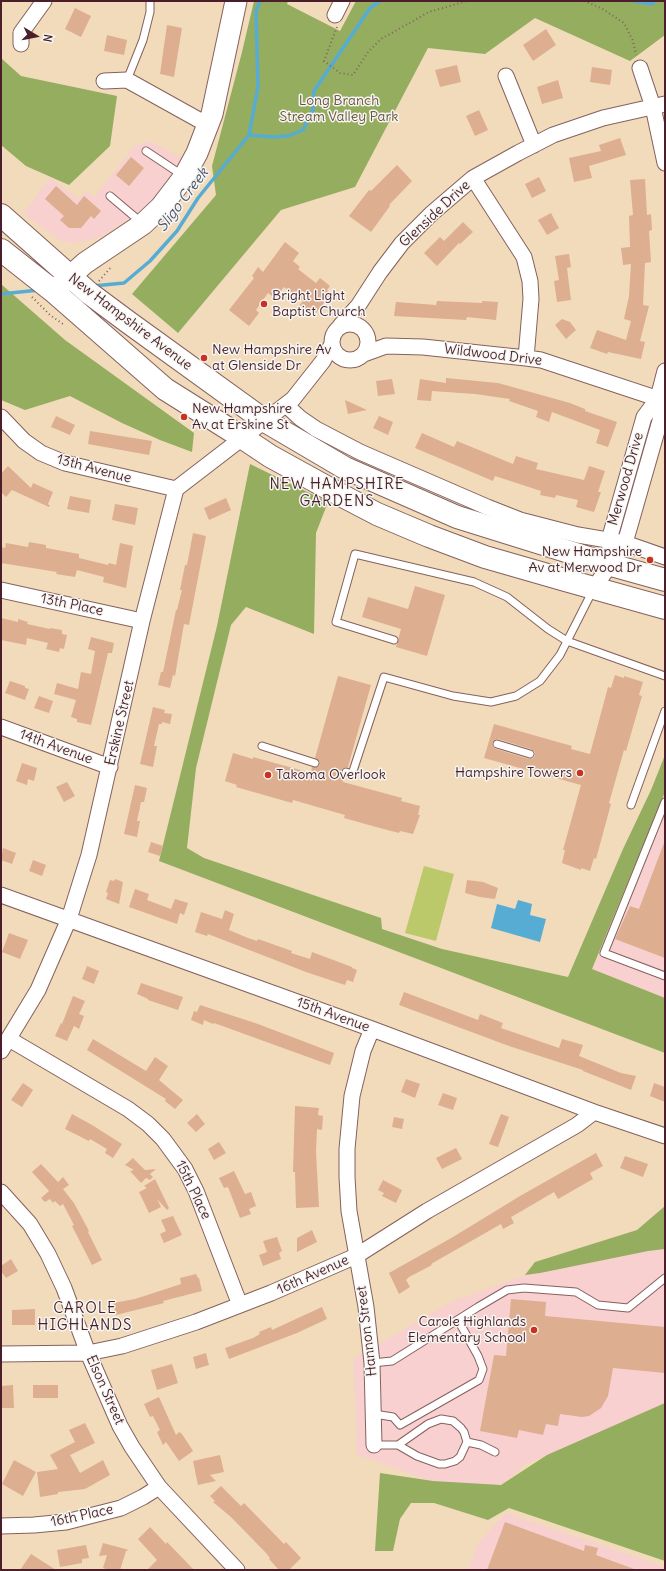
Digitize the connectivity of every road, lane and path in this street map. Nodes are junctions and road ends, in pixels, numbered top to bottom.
1 (44, 1) edge
2 (150, 1) edge
3 (236, 1) edge
4 (342, 1) edge
5 (467, 1) edge
6 (584, 1) edge
7 (335, 15) joint
8 (21, 44) dead end
9 (640, 68) joint
10 (506, 76) dead end
11 (126, 80) junction
12 (104, 81) dead end
13 (659, 106) edge
14 (208, 125) junction
15 (534, 145) junction
16 (146, 151) dead end
17 (665, 163) edge
18 (184, 176) junction
19 (473, 178) junction
20 (110, 196) dead end
21 (1, 215) edge
22 (143, 224) junction
23 (1, 250) edge
24 (77, 269) junction
25 (41, 289) junction
26 (358, 306) junction
27 (63, 324) dead end
28 (340, 326) junction
29 (364, 330) junction
30 (386, 346) junction
31 (335, 350) junction
32 (364, 354) junction
33 (526, 358) junction
34 (665, 371) edge
35 (662, 400) edge
36 (286, 404) junction
37 (1, 417) edge
38 (265, 421) junction
39 (243, 438) junction
40 (176, 489) junction
41 (609, 540) junction
42 (625, 543) junction
43 (665, 557) edge
44 (611, 565) junction
45 (665, 580) edge
46 (594, 588) junction
47 (1, 590) edge
48 (665, 608) edge
49 (142, 621) junction
50 (394, 640) dead end
51 (567, 641) junction
52 (665, 676) edge
53 (665, 711) edge
54 (1, 727) edge
55 (498, 744) dead end
56 (262, 746) dead end
57 (530, 754) dead end
58 (315, 763) dead end
59 (110, 767) junction
60 (346, 772) dead end
61 (665, 802) edge
62 (631, 805) dead end
63 (1, 895) edge
64 (69, 919) junction
65 (665, 976) edge
66 (372, 1029) junction
67 (5, 1045) edge
68 (594, 1112) junction
69 (665, 1136) edge
70 (1, 1192) edge
71 (356, 1256) junction
72 (665, 1278) edge
73 (240, 1305) junction
74 (458, 1320) junction
75 (88, 1353) junction
76 (1, 1354) edge
77 (372, 1363) junction
78 (374, 1414) junction
79 (467, 1442) junction
80 (374, 1445) joint
81 (398, 1445) junction
82 (495, 1452) dead end
83 (159, 1487) junction
84 (1, 1526) edge
85 (237, 1570) edge

1 - 8 street
2 - 11 lane
3 - 14 street
4 - 7 street
5 - 7 path
6 - 9 path
9 - 13 street
10 - 15 street
11 - 12 street
11 - 14 street
13 - 15 street, Glenside Drive
13 - 17 street
14 - 18 street
15 - 19 street, Glenside Drive
16 - 18 lane
18 - 22 street
19 - 26 street, Glenside Drive
19 - 33 street
20 - 22 lane
21 - 24 main road, New Hampshire Avenue
22 - 24 street
23 - 25 main road, New Hampshire Avenue
24 - 25 street
24 - 38 main road, New Hampshire Avenue
25 - 27 path
25 - 39 main road, New Hampshire Avenue
26 - 28 street, Glenside Drive
26 - 29 street
28 - 29 street
28 - 31 street
29 - 30 street, Wildwood Drive
29 - 32 street
30 - 32 street, Wildwood Drive
30 - 33 street, Wildwood Drive
31 - 32 street
31 - 36 street
33 - 35 street, Wildwood Drive
34 - 35 street, Merwood Drive
35 - 41 street, Merwood Drive
35 - 42 street, Merwood Drive
36 - 38 street
36 - 41 street
37 - 40 street, 13th Avenue
38 - 39 street
38 - 44 main road, New Hampshire Avenue
39 - 40 street
39 - 46 main road, New Hampshire Avenue
40 - 49 street, Erskine Street
41 - 42 street
41 - 44 street, Merwood Drive
42 - 43 street
42 - 44 street, Merwood Drive
44 - 45 main road, New Hampshire Avenue
44 - 46 street, Merwood Drive
46 - 48 main road, New Hampshire Avenue
46 - 51 lane
47 - 49 street, 13th Place
49 - 59 street, Erskine Street
50 - 51 lane
51 - 52 lane
51 - 60 lane
53 - 62 lane
54 - 59 street, 14th Avenue
55 - 57 lane
56 - 58 lane
59 - 64 street, Erskine Street
61 - 65 lane
63 - 64 street, 15th Avenue
64 - 66 street, 15th Avenue
64 - 67 street, Erskine Street
66 - 68 street, 15th Avenue
66 - 71 street, Hannon Street
67 - 73 street, 15th Place
68 - 69 street, 15th Avenue
68 - 71 street, 16th Avenue
70 - 75 street, Elson Street
71 - 73 street, 16th Avenue
71 - 77 street, Hannon Street
72 - 74 lane
73 - 75 street, 16th Avenue
74 - 77 lane
74 - 78 lane
75 - 76 street, 16th Avenue
75 - 83 street, Elson Street
77 - 78 street, Hannon Street
78 - 80 street, Hannon Street
79 - 81 lane
79 - 81 lane
79 - 82 lane
80 - 81 lane
83 - 84 street, 16th Place
83 - 85 street, Elson Street

